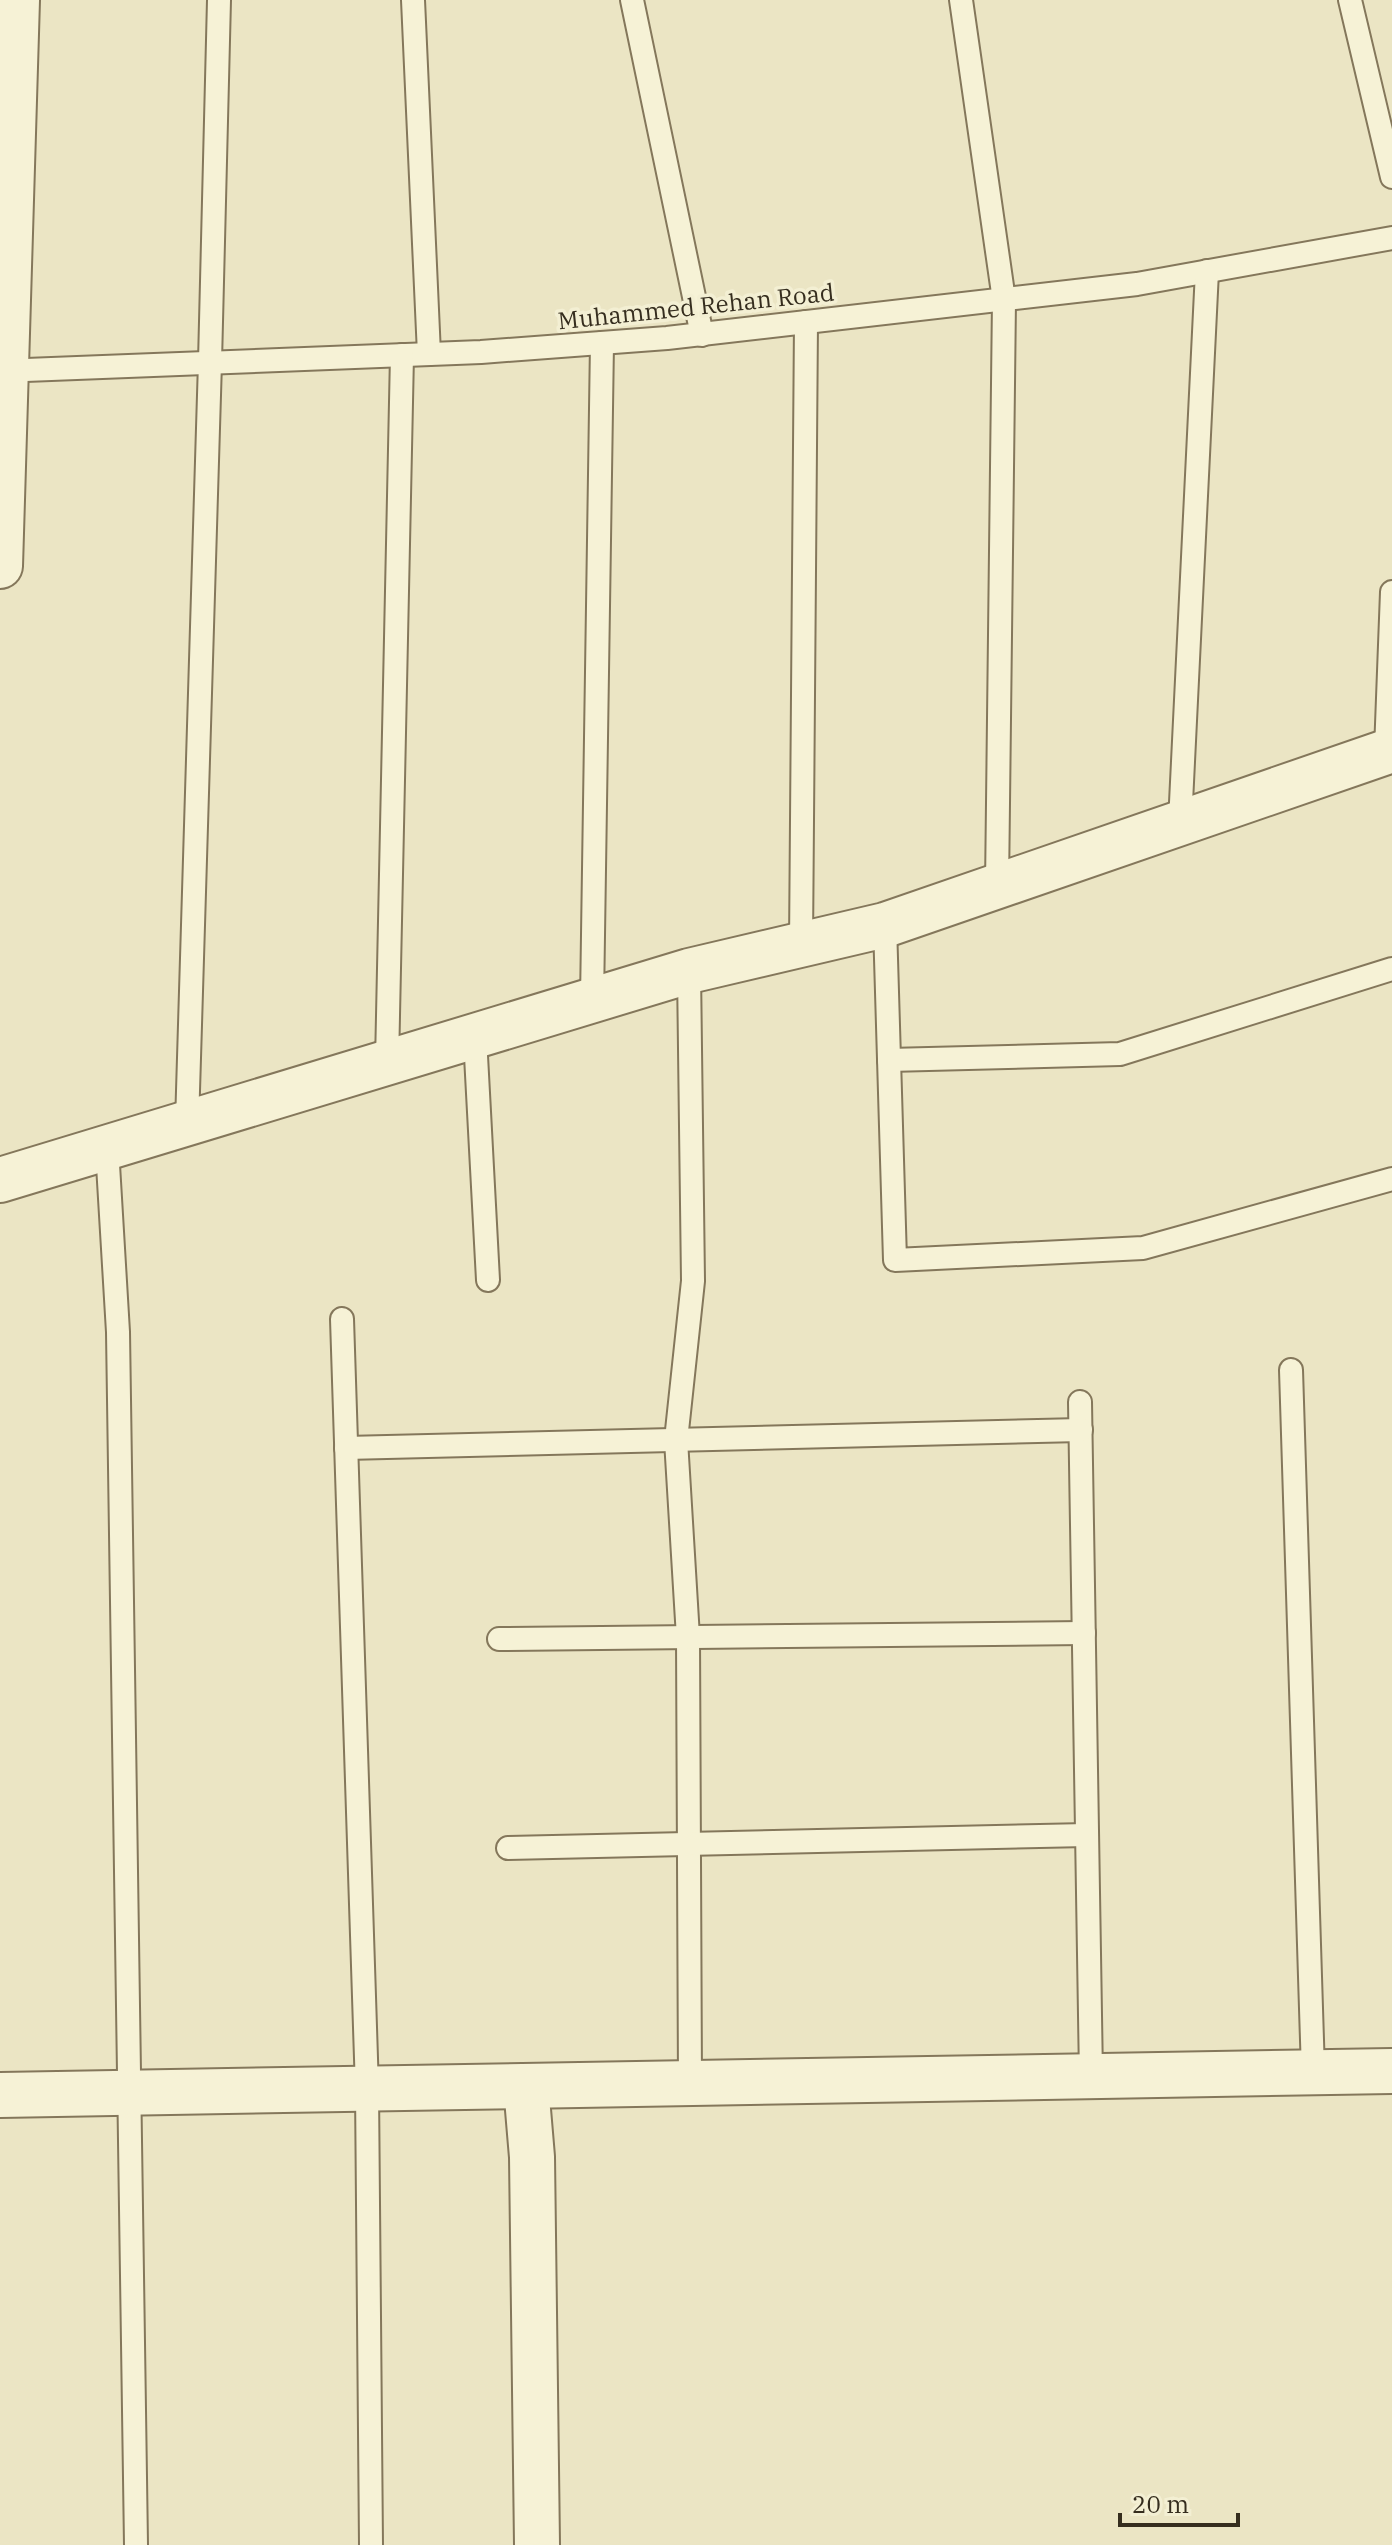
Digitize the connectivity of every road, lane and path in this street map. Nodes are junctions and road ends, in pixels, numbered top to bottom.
1 (17, 0) edge
2 (219, 0) edge
3 (413, 0) edge
4 (632, 0) edge
5 (961, 0) edge
6 (1350, 0) edge
7 (1392, 177) edge
8 (1392, 238) edge
9 (1207, 271) junction
10 (1004, 300) junction
11 (806, 322) junction
12 (702, 335) junction
13 (602, 343) junction
14 (429, 354) junction
15 (402, 355) junction
16 (210, 362) junction
17 (2, 370) edge
18 (0, 566) edge
19 (1392, 592) edge
20 (1389, 750) edge
21 (1180, 823) junction
22 (997, 887) junction
23 (885, 925) junction
24 (801, 945) junction
25 (1392, 969) edge
26 (689, 971) junction
27 (592, 1001) junction
28 (475, 1037) junction
29 (889, 1060) junction
30 (387, 1063) junction
31 (187, 1124) junction
32 (107, 1148) junction
33 (1392, 1179) edge
34 (0, 1180) edge
35 (488, 1280) dead end
36 (342, 1319) dead end
37 (1291, 1370) dead end
38 (1080, 1402) dead end
39 (1081, 1430) junction
40 (676, 1440) junction
41 (346, 1448) junction
42 (1084, 1633) junction
43 (688, 1637) junction
44 (499, 1639) dead end
45 (1087, 1835) junction
46 (689, 1844) junction
47 (508, 1848) dead end
48 (1392, 2071) edge
49 (1313, 2072) junction
50 (1091, 2076) junction
51 (690, 2083) junction
52 (526, 2086) junction
53 (367, 2089) junction
54 (128, 2093) junction
55 (0, 2095) edge
56 (136, 2545) edge
57 (371, 2545) edge
58 (537, 2545) edge

1 - 17 street
2 - 16 lane
3 - 14 lane
4 - 12 lane
5 - 10 lane
6 - 7 lane
8 - 9 lane, Muhammed Rehan Road
9 - 10 lane, Muhammed Rehan Road
9 - 21 lane
10 - 11 lane, Muhammed Rehan Road
10 - 22 lane
11 - 12 lane, Muhammed Rehan Road
11 - 24 lane
12 - 13 lane, Muhammed Rehan Road
13 - 14 lane, Muhammed Rehan Road
13 - 27 lane
14 - 15 lane, Muhammed Rehan Road
15 - 16 lane, Muhammed Rehan Road
15 - 30 lane
16 - 17 lane, Muhammed Rehan Road
16 - 31 lane
17 - 18 street
19 - 20 lane
20 - 21 street
21 - 22 street
22 - 23 street
23 - 24 street
23 - 29 lane
24 - 26 street
25 - 29 lane
26 - 27 street
26 - 40 lane
27 - 28 street
28 - 30 street
28 - 35 lane
29 - 33 lane
30 - 31 street
31 - 32 street
32 - 34 street
32 - 54 lane
36 - 41 lane
37 - 49 lane
38 - 39 lane
39 - 40 lane
39 - 42 lane
40 - 41 lane
40 - 43 lane
41 - 53 lane
42 - 43 lane
42 - 45 lane
43 - 44 lane
43 - 46 lane
45 - 46 lane
45 - 50 lane
46 - 47 lane
46 - 51 lane
48 - 49 street
49 - 50 street
50 - 51 street
51 - 52 street
52 - 53 street
52 - 58 street
53 - 54 street
53 - 57 lane
54 - 55 street
54 - 56 lane

